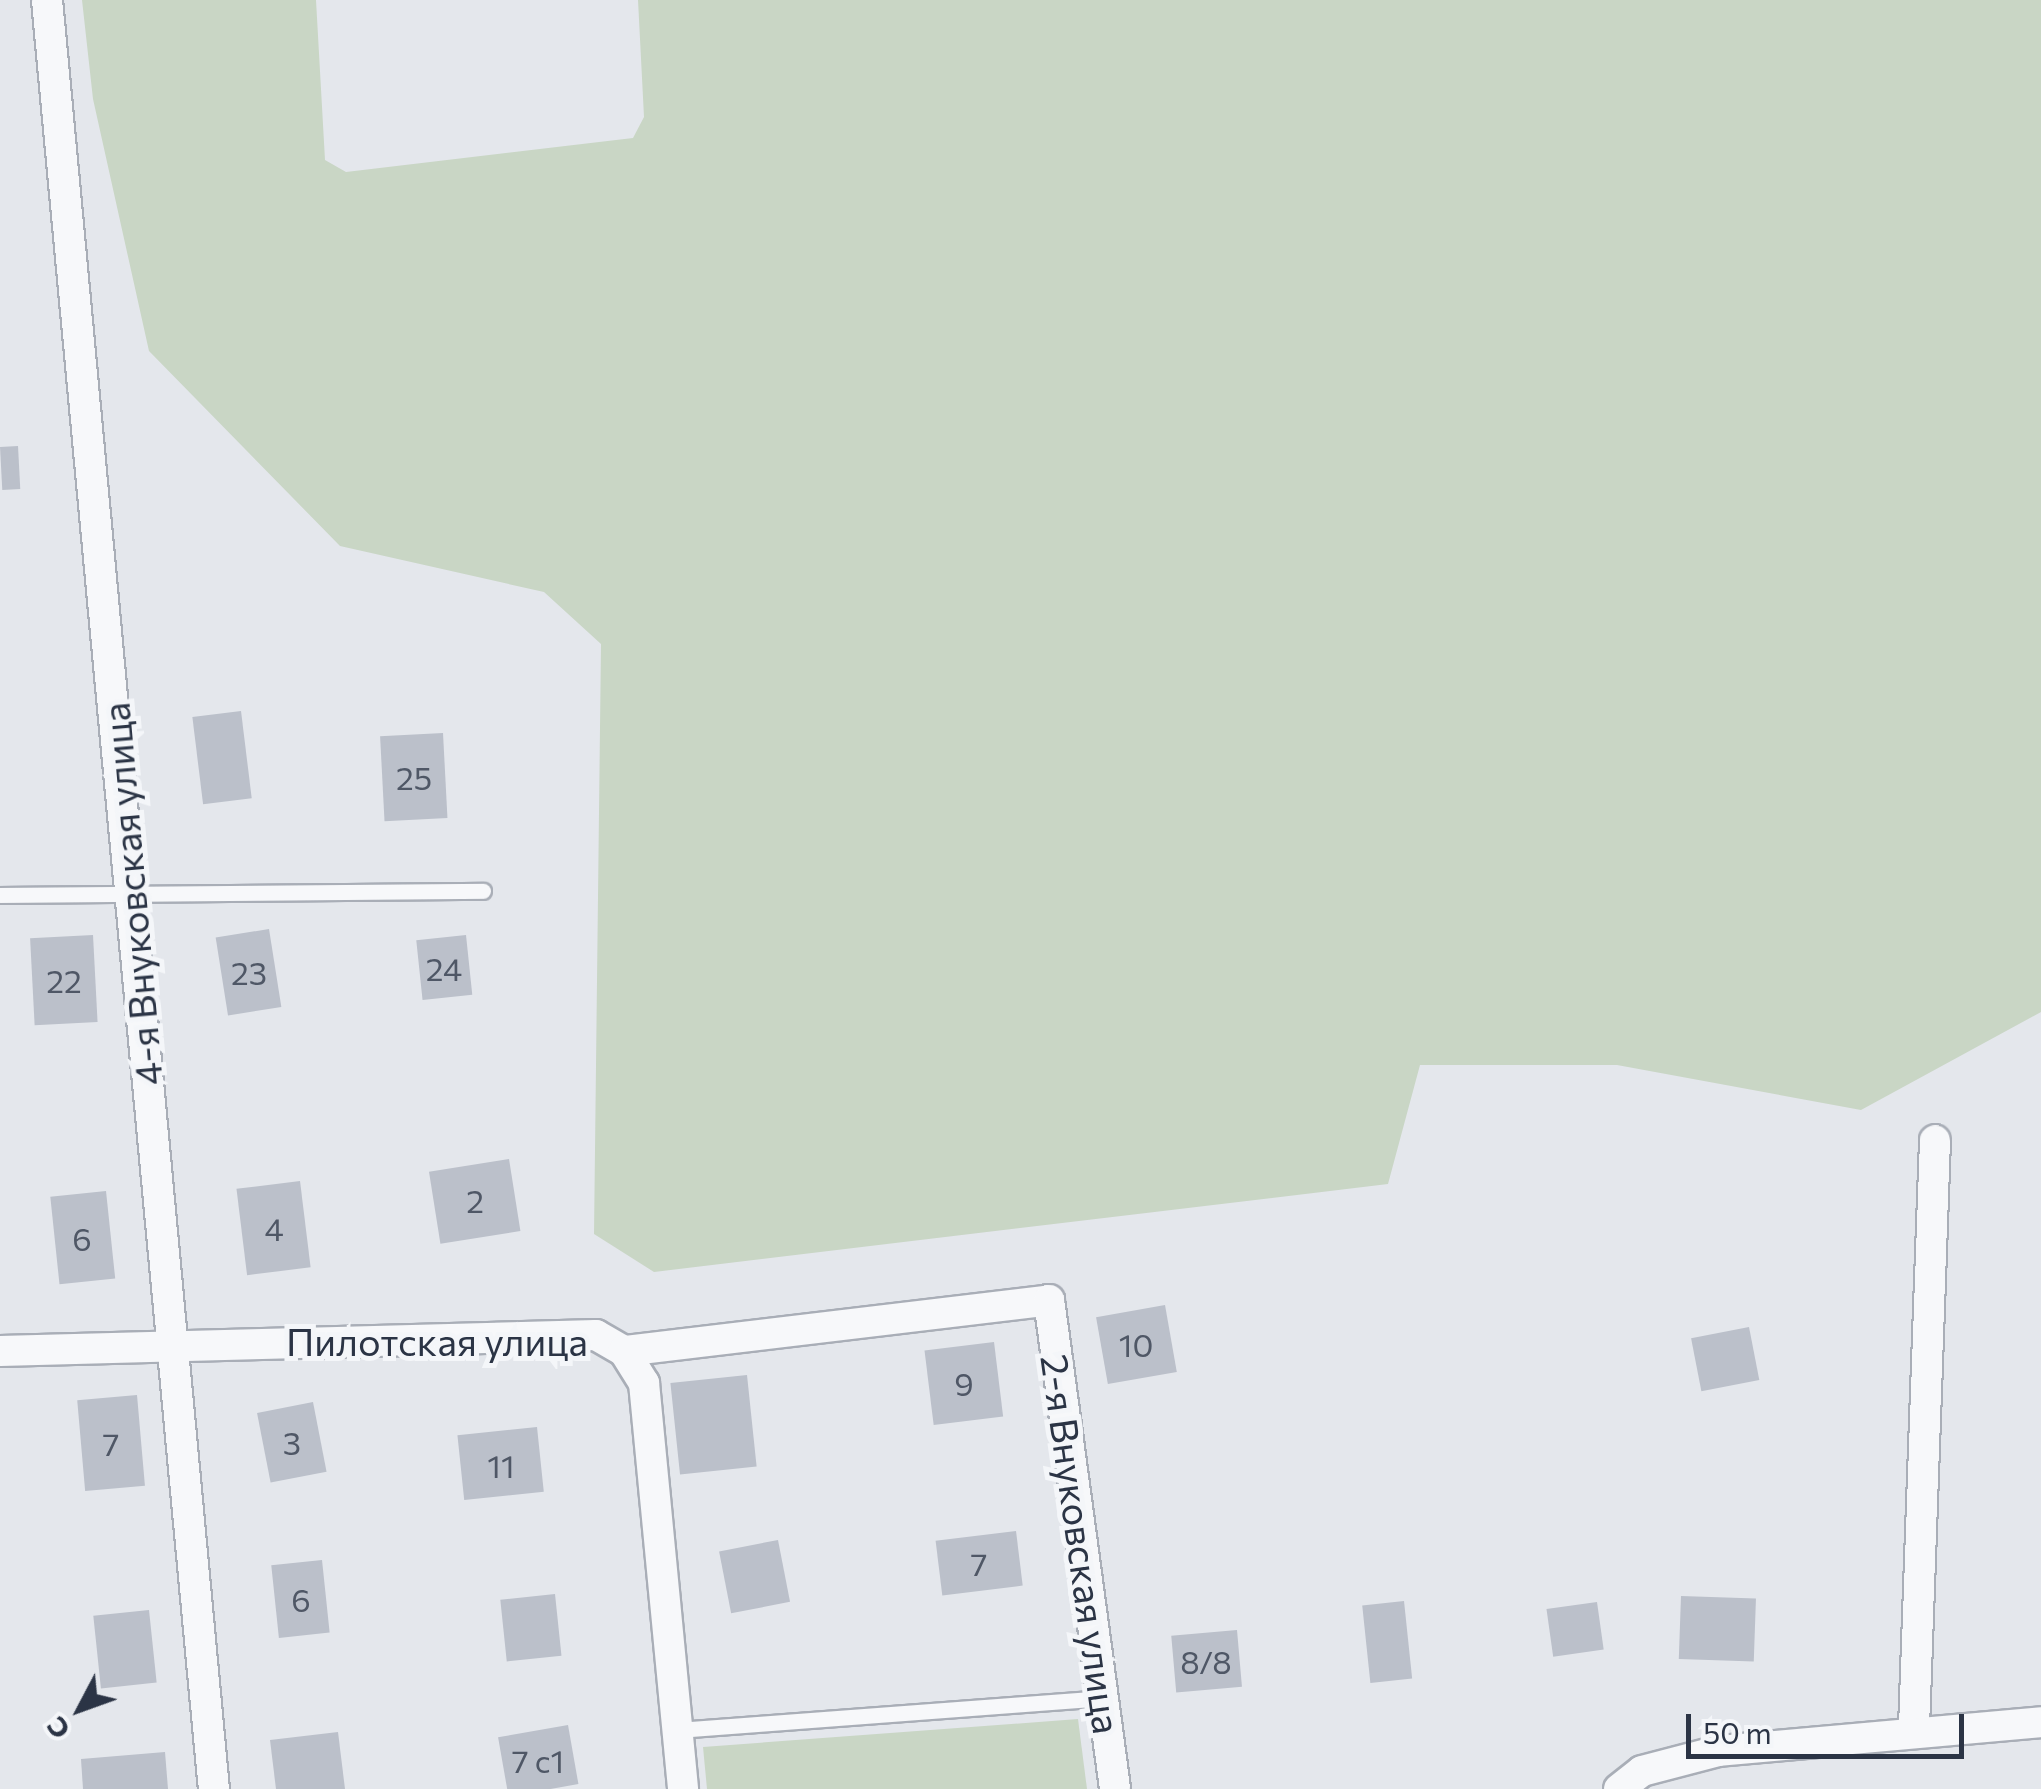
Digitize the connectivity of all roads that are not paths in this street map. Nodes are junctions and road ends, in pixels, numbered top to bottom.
1 (47, 0) edge
2 (483, 891) dead end
3 (0, 895) edge
4 (132, 900) junction
5 (1935, 1140) dead end
6 (1048, 1300) joint
7 (172, 1344) junction
8 (0, 1351) edge
9 (624, 1351) junction
10 (1104, 1698) junction
11 (2041, 1722) edge
12 (1914, 1728) junction
13 (678, 1730) junction
14 (214, 1789) edge
15 (683, 1789) edge
16 (1115, 1789) edge
17 (1619, 1789) edge

1 - 4 street, 4-я Внуковская улица
2 - 4 lane
3 - 4 lane
4 - 7 street, 4-я Внуковская улица
5 - 12 street
6 - 9 street, Пилотская улица
6 - 10 street, 2-я Внуковская улица
7 - 8 street, Пилотская улица
7 - 9 street, Пилотская улица
7 - 14 street, 4-я Внуковская улица
9 - 13 street
10 - 13 lane
10 - 16 street, 2-я Внуковская улица
11 - 12 street
12 - 17 street
13 - 15 street

